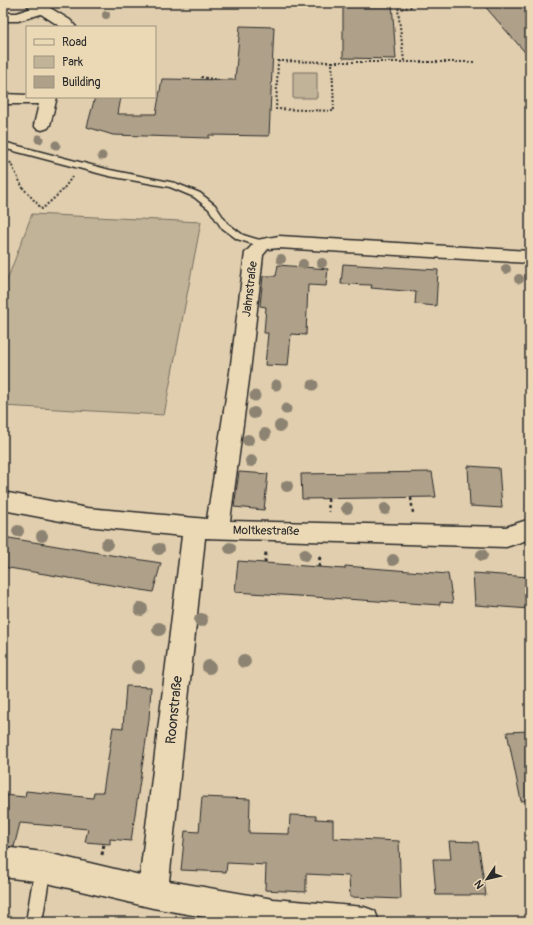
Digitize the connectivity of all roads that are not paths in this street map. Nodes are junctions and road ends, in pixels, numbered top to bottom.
1 (38, 6) edge
2 (3, 18) edge
3 (68, 26) edge
4 (49, 98) edge
5 (3, 99) edge
6 (42, 125) dead end
7 (3, 145) edge
8 (263, 244) junction
9 (530, 257) edge
10 (3, 501) edge
11 (206, 529) junction
12 (530, 529) edge
13 (3, 862) edge
14 (43, 867) junction
15 (153, 893) junction
16 (34, 922) edge
17 (364, 922) edge

1 - 2 street
1 - 3 street
4 - 5 street
4 - 6 street
7 - 8 lane
8 - 9 street, Jahnstraße
8 - 11 street, Jahnstraße
10 - 11 street, Moltkestraße
11 - 12 street, Moltkestraße
11 - 15 street, Roonstraße
13 - 14 street
14 - 15 street
14 - 16 lane
15 - 17 street

